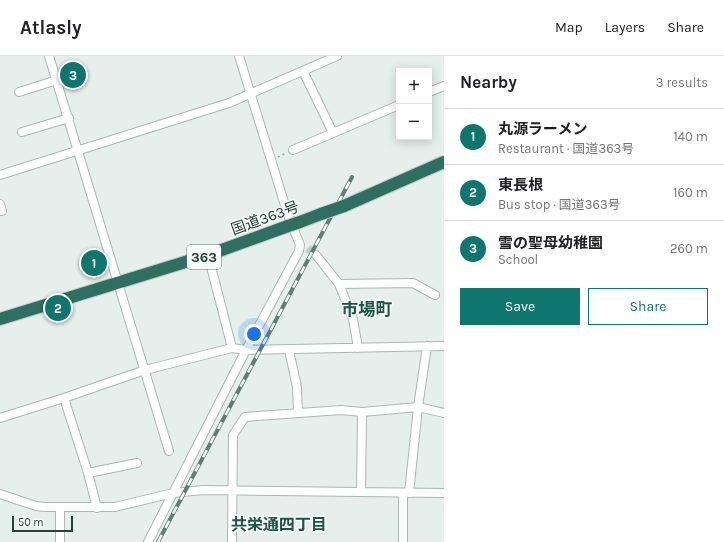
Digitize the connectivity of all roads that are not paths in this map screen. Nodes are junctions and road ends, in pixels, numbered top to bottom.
1 (49, 56) edge
2 (239, 56) edge
3 (337, 56) edge
4 (303, 71) junction
5 (57, 80) junction
6 (444, 86) edge
7 (432, 91) edge
8 (18, 92) dead end
9 (250, 94) junction
10 (396, 106) edge
11 (68, 118) junction
12 (22, 132) dead end
13 (333, 133) junction
14 (78, 150) junction
15 (293, 150) road end
16 (444, 162) edge
17 (0, 175) edge
18 (316, 255) tunnel mouth
19 (208, 256) junction
20 (118, 284) junction
21 (339, 284) junction
22 (435, 295) dead end
23 (0, 319) edge
24 (427, 346) junction
25 (444, 346) edge
26 (232, 348) junction
27 (358, 348) junction
28 (246, 350) junction
29 (289, 350) junction
30 (145, 370) junction
31 (64, 398) junction
32 (418, 408) junction
33 (362, 412) junction
34 (298, 413) junction
35 (444, 413) edge
36 (0, 418) edge
37 (170, 451) dead end
38 (137, 463) dead end
39 (88, 473) junction
40 (232, 492) junction
41 (360, 492) junction
42 (173, 493) junction
43 (406, 493) junction
44 (444, 493) edge
45 (0, 494) edge
46 (60, 507) junction
47 (97, 508) junction
48 (60, 542) edge
49 (148, 542) edge
50 (232, 542) edge
51 (403, 542) edge

1 - 5 street
2 - 9 street
3 - 4 street
4 - 9 street
4 - 13 street
5 - 8 street
5 - 11 street
6 - 7 street
9 - 14 street
9 - 28 street
10 - 13 street
11 - 12 street
11 - 14 street
13 - 15 street
14 - 17 street
14 - 20 street
16 - 19 highway, 国道363号 / 363, bridge
18 - 21 street
19 - 20 highway, 国道363号 / 363
19 - 26 street
20 - 23 highway, 国道363号 / 363
20 - 30 street
21 - 22 street
21 - 27 street
24 - 25 street
24 - 27 street
24 - 32 street
26 - 28 street
26 - 30 street
27 - 29 street
28 - 29 street
28 - 42 street
29 - 34 street
30 - 31 street
30 - 37 street
31 - 36 street
31 - 39 street
32 - 33 street
32 - 35 street
32 - 43 street
33 - 34 street
33 - 41 street
34 - 40 street
38 - 39 street
39 - 47 street
40 - 41 street
40 - 42 street
40 - 50 street
41 - 43 street
42 - 47 street
42 - 49 street
43 - 44 street
43 - 51 street
45 - 46 street
46 - 47 street
46 - 48 street

